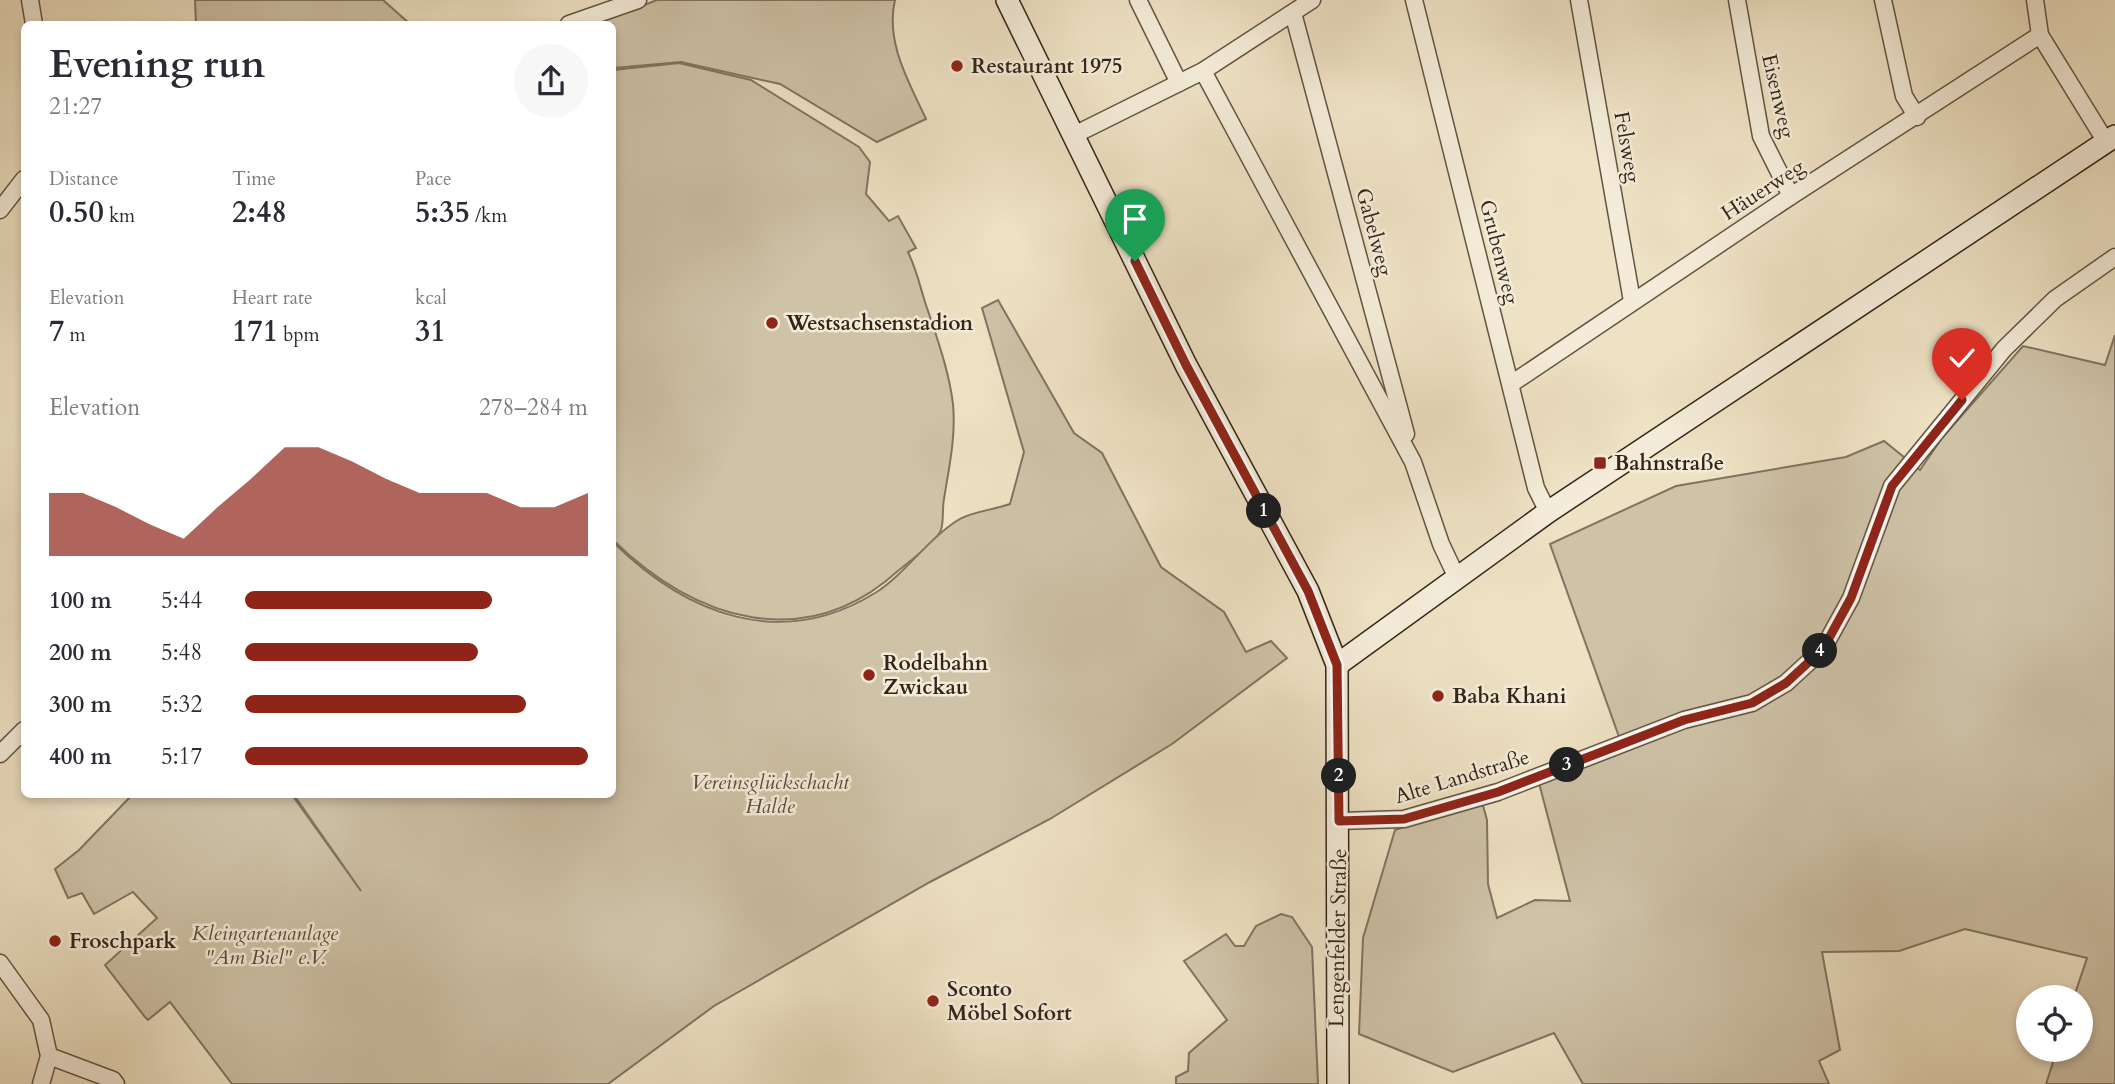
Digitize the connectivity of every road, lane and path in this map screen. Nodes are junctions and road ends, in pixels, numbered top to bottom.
1 (30, 0) edge
2 (638, 0) edge
3 (1007, 0) edge
4 (1138, 0) edge
5 (1312, 0) edge
6 (1414, 0) edge
7 (1579, 0) edge
8 (1737, 0) edge
9 (1884, 0) edge
10 (2035, 0) edge
11 (1293, 13) junction
12 (34, 21) edge
13 (578, 21) edge
14 (2040, 35) junction
15 (1203, 71) junction
16 (1179, 83) junction
17 (1917, 117) junction
18 (1074, 135) junction
19 (2111, 139) edge
20 (21, 183) edge
21 (1791, 196) junction
22 (0, 210) edge
23 (2115, 257) edge
24 (1632, 301) junction
25 (1511, 384) junction
26 (1413, 462) junction
27 (1548, 512) junction
28 (1457, 578) junction
29 (1337, 665) junction
30 (21, 733) edge
31 (0, 754) edge
32 (1339, 821) junction
33 (0, 963) edge
34 (49, 1056) junction
35 (41, 1084) edge
36 (116, 1084) edge
37 (1338, 1084) edge

1 - 12 street
2 - 13 street
3 - 18 main road
4 - 16 street
5 - 11 street
6 - 25 street, Grubenweg
7 - 24 street, Felsweg
8 - 21 street, Eisenweg
9 - 17 street
10 - 14 street
11 - 15 street
11 - 26 street, Gabelweg
14 - 17 street, Häuerweg
14 - 19 street
15 - 16 street
15 - 26 street, Gabelweg
16 - 18 street
17 - 21 street, Häuerweg
18 - 29 main road
19 - 27 main road
20 - 22 street
21 - 24 street, Häuerweg
23 - 32 street, Alte Landstraße
24 - 25 street, Häuerweg
25 - 27 street, Grubenweg
26 - 28 street, Gabelweg
27 - 28 main road
28 - 29 main road
29 - 32 main road, Lengenfelder Straße
30 - 31 street
32 - 37 main road, Lengenfelder Straße
33 - 34 street
34 - 35 street
34 - 36 street

